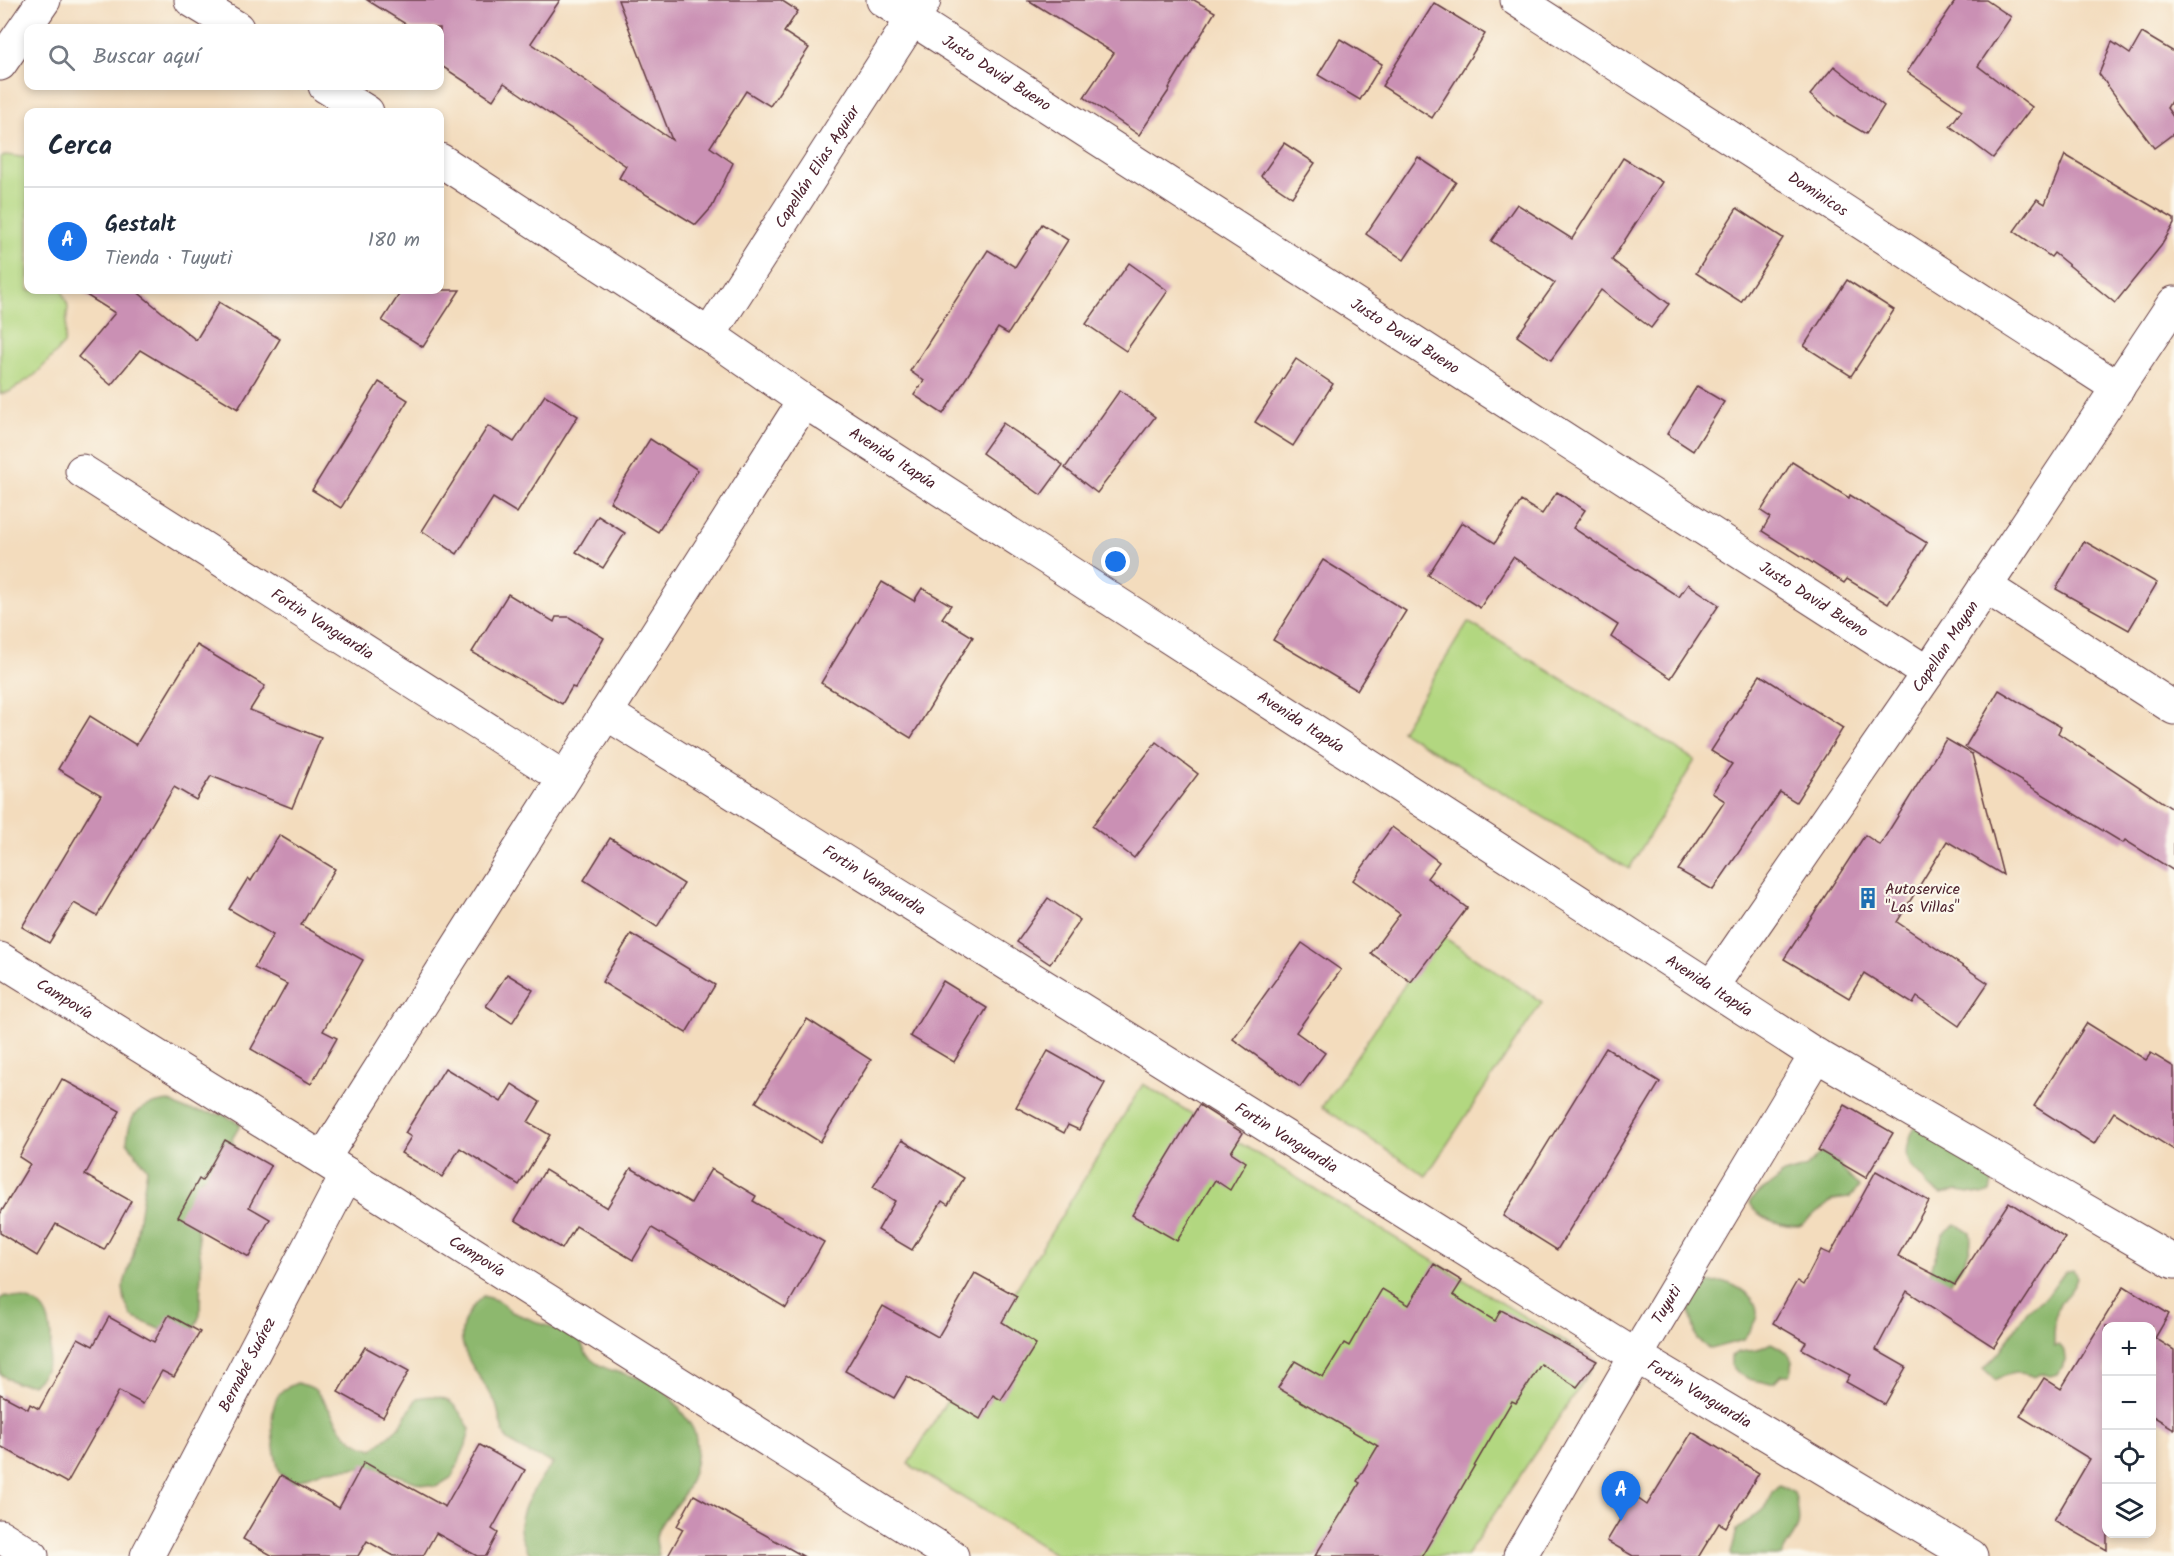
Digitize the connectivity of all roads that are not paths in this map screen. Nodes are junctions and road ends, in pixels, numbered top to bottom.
1 (44, 0) edge
2 (190, 0) edge
3 (883, 0) edge
4 (1517, 0) edge
5 (919, 10) edge
6 (28, 24) edge
7 (230, 24) edge
8 (24, 29) edge
9 (0, 64) edge
10 (332, 90) edge
11 (361, 108) edge
12 (444, 163) edge
13 (2174, 303) edge
14 (709, 335) junction
15 (2118, 388) junction
16 (804, 400) junction
17 (82, 471) dead end
18 (1985, 586) junction
19 (1928, 673) junction
20 (2174, 708) edge
21 (606, 713) junction
22 (564, 778) junction
23 (0, 959) edge
24 (1712, 986) junction
25 (1816, 1054) junction
26 (335, 1166) junction
27 (2174, 1262) edge
28 (1636, 1356) junction
29 (0, 1536) edge
30 (32, 1556) edge
31 (147, 1556) edge
32 (952, 1556) edge
33 (1520, 1556) edge
34 (1971, 1556) edge

1 - 6 street
2 - 7 street
3 - 5 street, Justo David Bueno
4 - 15 street, Dominicos
5 - 14 street, Capellán Elias Aguiar
5 - 19 street, Justo David Bueno
8 - 9 street
10 - 11 street
12 - 14 street, Avenida Itapúa
13 - 15 street, Capellan Mayan
14 - 16 street, Avenida Itapúa
15 - 18 street, Capellan Mayan
16 - 21 street, Bernabé Suárez
16 - 24 street, Avenida Itapúa
17 - 22 street, Fortin Vanguardia
18 - 19 street, Capellan Mayan
18 - 20 street
19 - 24 street, Capellan Mayan
21 - 22 street, Bernabé Suárez
21 - 28 street, Fortin Vanguardia
22 - 26 street, Bernabé Suárez
23 - 26 street, Campovía
24 - 25 street, Avenida Itapúa
25 - 27 street, Avenida Itapúa
25 - 28 street, Tuyuti
26 - 31 street, Bernabé Suárez
26 - 32 street, Campovía
28 - 33 street, Tuyuti
28 - 34 street, Fortin Vanguardia
29 - 30 street

